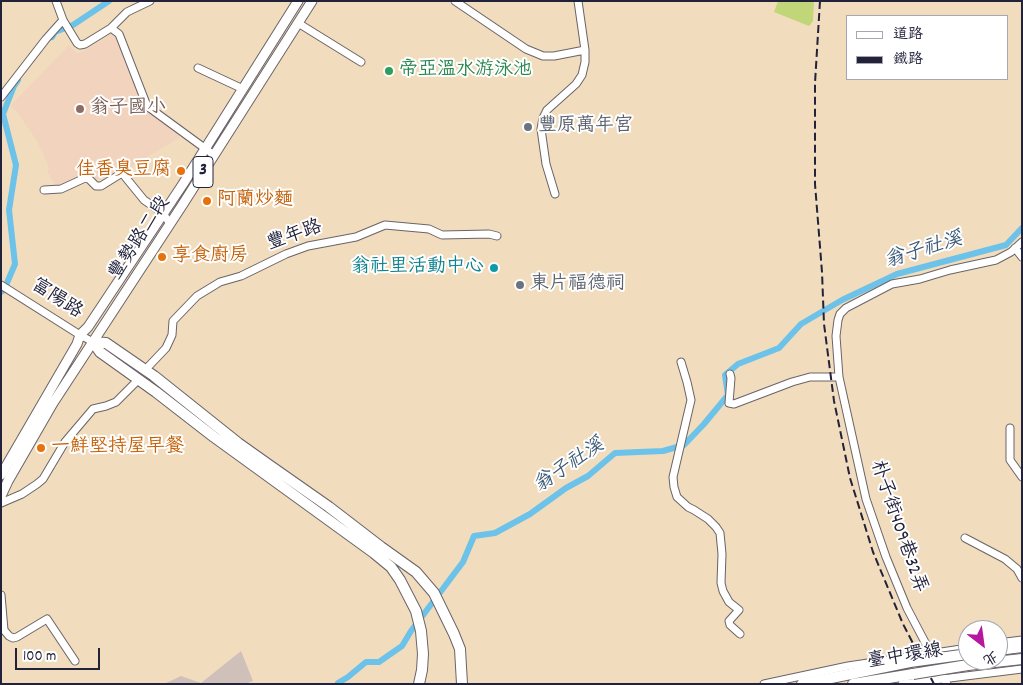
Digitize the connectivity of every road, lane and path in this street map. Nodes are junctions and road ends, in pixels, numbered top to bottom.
1 (56, 1) edge
2 (150, 1) edge
3 (298, 1) edge
4 (312, 1) edge
5 (455, 1) edge
6 (578, 1) edge
7 (63, 20) junction
8 (298, 23) junction
9 (111, 28) junction
10 (585, 50) junction
11 (362, 62) dead end
12 (198, 68) dead end
13 (243, 88) junction
14 (1, 97) edge
15 (206, 149) junction
16 (214, 155) junction
17 (44, 190) dead end
18 (554, 194) dead end
19 (163, 213) junction
20 (170, 224) junction
21 (497, 236) dead end
22 (1022, 242) edge
23 (1015, 248) junction
24 (1022, 256) edge
25 (1, 285) edge
26 (80, 335) junction
27 (93, 342) junction
28 (681, 362) dead end
29 (147, 368) dead end
30 (730, 374) dead end
31 (839, 377) junction
32 (136, 382) dead end
33 (1010, 428) dead end
34 (235, 446) junction
35 (1, 475) edge
36 (1022, 477) edge
37 (2, 492) edge
38 (1, 504) edge
39 (965, 538) dead end
40 (1022, 578) edge
41 (1, 595) edge
42 (740, 634) dead end
43 (1022, 640) edge
44 (1008, 642) edge
45 (1022, 647) edge
46 (1008, 649) edge
47 (958, 650) edge
48 (930, 654) junction
49 (958, 655) edge
50 (1022, 659) edge
51 (75, 661) dead end
52 (1022, 669) edge
53 (945, 681) edge
54 (803, 683) edge
55 (419, 684) edge
56 (462, 684) edge
57 (764, 684) edge
58 (852, 684) edge
59 (902, 684) edge

1 - 7 street
2 - 9 street
3 - 13 main road, 豐勢路二段 / 3
4 - 8 main road, 豐勢路二段 / 3
5 - 10 street
6 - 10 street
7 - 9 street
7 - 14 street
8 - 11 street
8 - 16 main road, 豐勢路二段 / 3
9 - 15 street
10 - 18 street
12 - 13 street
13 - 15 main road, 豐勢路二段 / 3
15 - 16 street
15 - 19 main road, 豐勢路二段 / 3
16 - 20 main road, 豐勢路二段 / 3
17 - 19 street
19 - 20 street
19 - 26 main road, 豐勢路二段 / 3
20 - 27 main road, 豐勢路二段 / 3
21 - 29 street, 豐年路
22 - 23 street, 朴子街409巷32弄
23 - 24 street
23 - 31 street, 朴子街409巷32弄
25 - 26 street, 富陽路
26 - 27 street, 富陽路
26 - 35 main road, 豐勢路二段 / 3
27 - 34 highway
27 - 37 main road, 豐勢路二段 / 3
28 - 42 street
30 - 31 street
31 - 48 street, 朴子街409巷32弄
32 - 38 street
33 - 36 street
34 - 55 highway
34 - 56 highway
39 - 40 street
41 - 51 street
43 - 44 street
45 - 46 highway
47 - 48 street
48 - 53 street, 朴子街409巷32弄
48 - 57 street
49 - 54 highway, 臺中環線, bridge
50 - 58 highway, 臺中環線, bridge
52 - 53 street
53 - 59 street

